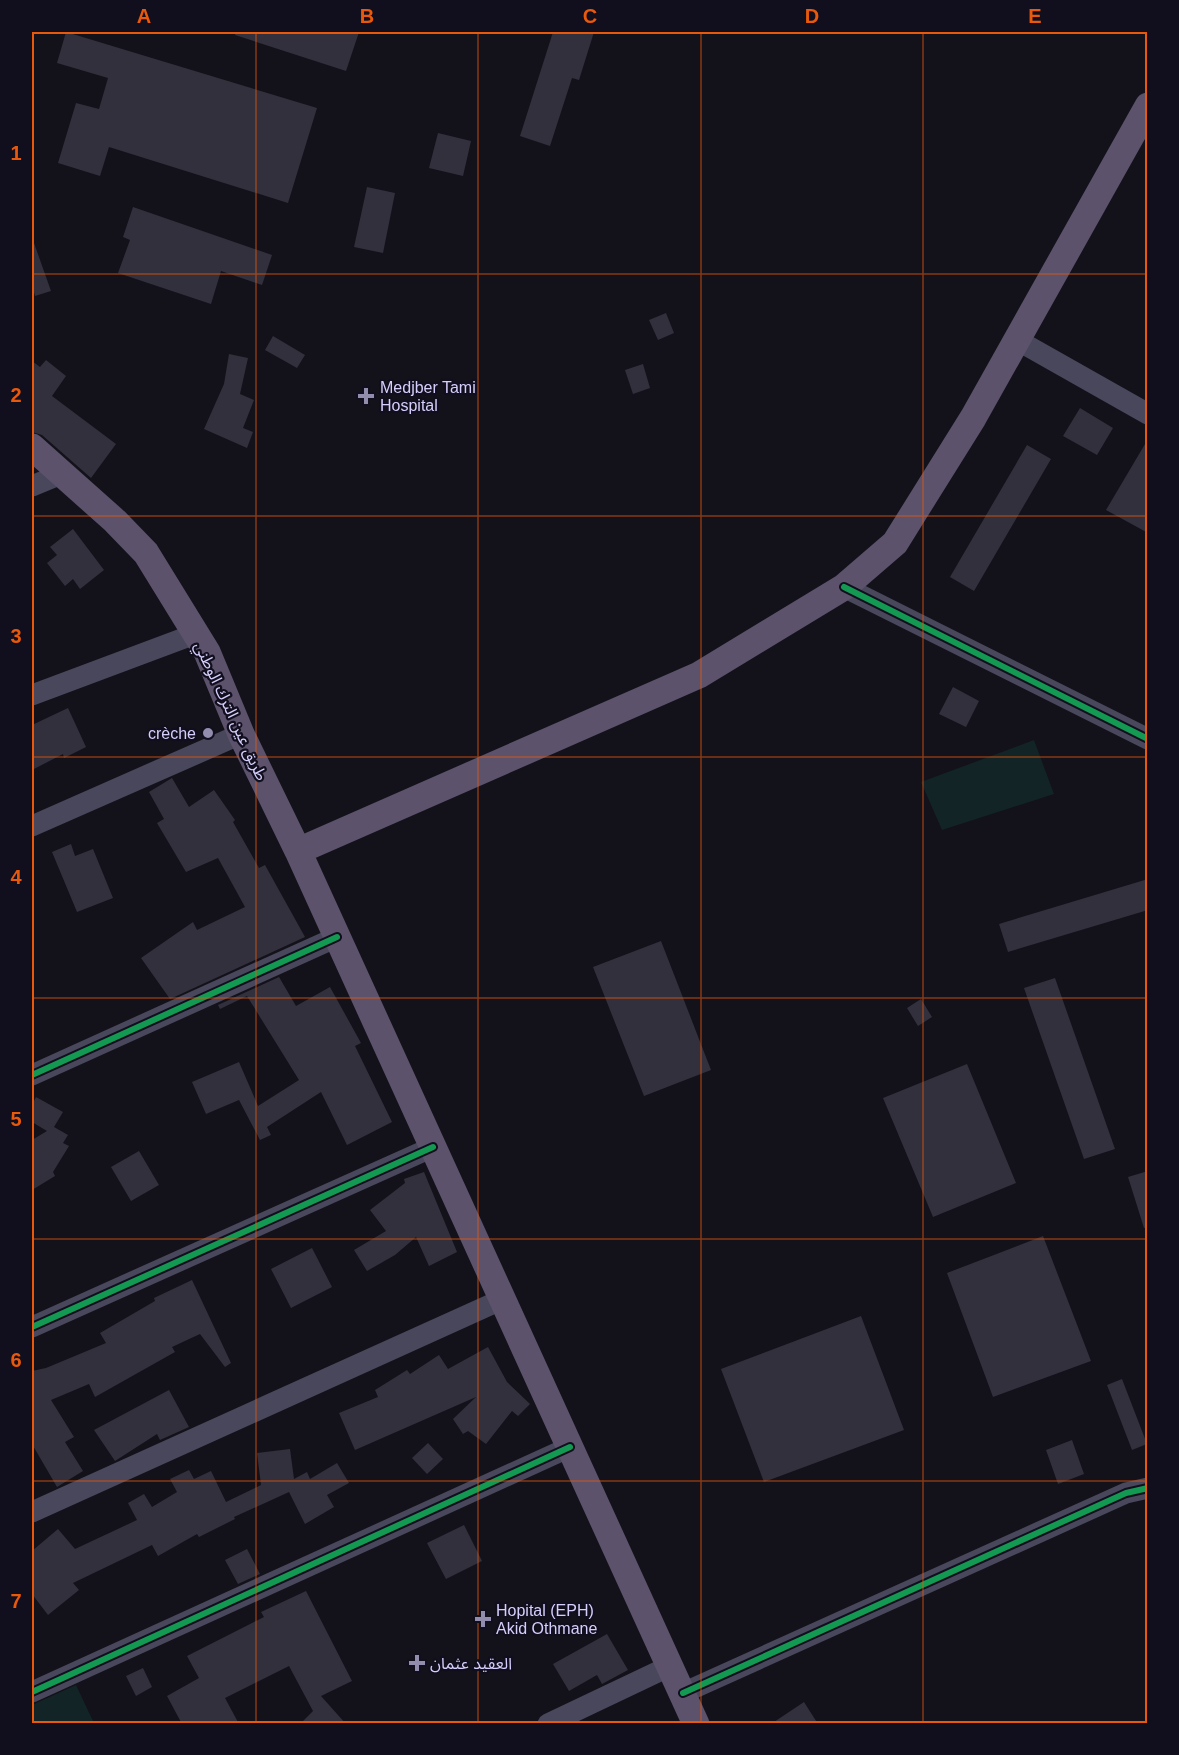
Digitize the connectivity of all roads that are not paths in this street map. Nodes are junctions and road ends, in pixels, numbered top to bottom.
1 (1148, 106) edge
2 (1017, 340) junction
3 (1148, 414) edge
4 (32, 447) edge
5 (61, 474) junction
6 (32, 486) edge
7 (844, 587) junction
8 (195, 634) junction
9 (32, 695) edge
10 (241, 734) junction
11 (1148, 740) edge
12 (32, 826) edge
13 (298, 851) junction
14 (338, 937) junction
15 (32, 1075) edge
16 (433, 1147) junction
17 (503, 1299) junction
18 (32, 1327) edge
19 (570, 1447) junction
20 (1148, 1488) edge
21 (32, 1512) edge
22 (670, 1666) junction
23 (32, 1692) edge
24 (682, 1693) junction
25 (548, 1724) edge
26 (696, 1724) edge

1 - 2 main road
2 - 3 street
2 - 7 main road
4 - 5 main road, طريق عين الترك الوطني
5 - 6 street
5 - 8 main road, طريق عين الترك الوطني
7 - 11 street
7 - 13 main road
8 - 9 street
8 - 10 main road, طريق عين الترك الوطني
10 - 12 street
10 - 13 main road, طريق عين الترك الوطني
13 - 14 main road, طريق عين الترك الوطني
14 - 15 street
14 - 16 main road, طريق عين الترك الوطني
16 - 17 main road, طريق عين الترك الوطني
16 - 18 street
17 - 19 main road, طريق عين الترك الوطني
17 - 21 street
19 - 22 main road, طريق عين الترك الوطني
19 - 23 street
20 - 24 street
22 - 24 main road, طريق عين الترك الوطني
22 - 25 street
24 - 26 main road, طريق عين الترك الوطني

